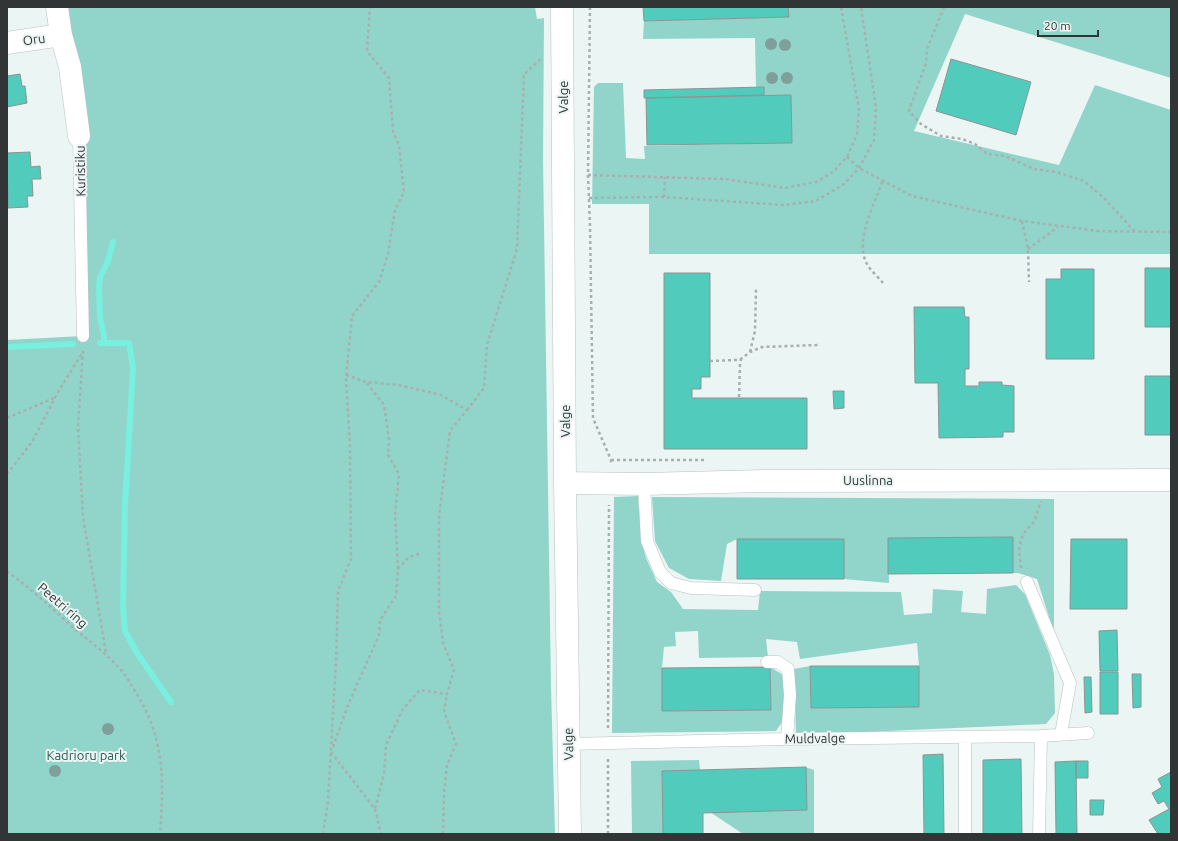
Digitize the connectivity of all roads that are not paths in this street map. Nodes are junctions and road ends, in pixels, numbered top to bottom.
1 (57, 7) edge
2 (562, 7) edge
3 (61, 35) junction
4 (7, 43) edge
5 (79, 136) joint
6 (83, 336) road end
7 (1171, 480) edge
8 (565, 483) junction
9 (644, 484) junction
10 (1027, 582) road end
11 (755, 590) dead end
12 (767, 662) dead end
13 (1088, 733) dead end
14 (1061, 734) junction
15 (1041, 736) junction
16 (965, 737) junction
17 (787, 739) junction
18 (568, 744) junction
19 (570, 834) edge
20 (965, 834) edge
21 (1039, 834) edge

1 - 3 street, Kuristiku
2 - 8 street, Valge
3 - 4 street, Oru
3 - 5 street, Kuristiku
5 - 6 lane, Kuristiku
7 - 9 street, Uuslinna
8 - 9 street, Uuslinna
8 - 18 street, Valge
9 - 11 lane
10 - 14 lane
12 - 17 lane
13 - 14 lane, Muldvalge
14 - 15 lane, Muldvalge
15 - 16 lane, Muldvalge
15 - 21 lane
16 - 17 lane, Muldvalge
16 - 20 lane
17 - 18 lane, Muldvalge
18 - 19 street, Valge

